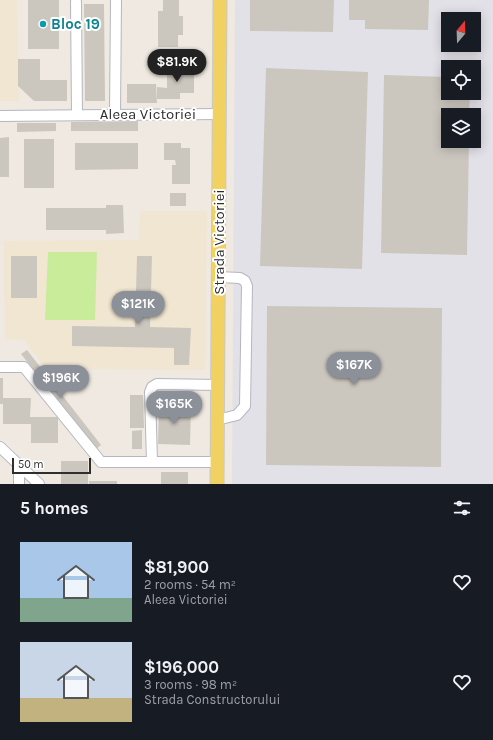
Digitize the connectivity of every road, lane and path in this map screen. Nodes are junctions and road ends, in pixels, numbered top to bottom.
1 (116, 0) edge
2 (220, 0) edge
3 (76, 2) dead end
4 (77, 114) junction
5 (219, 114) junction
6 (115, 115) junction
7 (0, 116) edge
8 (218, 277) junction
9 (0, 367) edge
10 (218, 385) junction
11 (217, 420) junction
12 (0, 447) edge
13 (152, 462) junction
14 (217, 462) junction
15 (19, 465) junction
16 (19, 484) edge
17 (39, 484) edge
18 (217, 484) edge

1 - 6 street
2 - 5 main road, Strada Victoriei
3 - 4 street
4 - 6 street, Aleea Victoriei
4 - 7 street, Aleea Victoriei
5 - 6 street, Aleea Victoriei
5 - 8 main road, Strada Victoriei
8 - 10 main road, Strada Victoriei
8 - 11 street
9 - 13 street
10 - 11 main road, Strada Victoriei
10 - 13 street
11 - 14 main road, Strada Victoriei
12 - 15 street
13 - 14 street
14 - 18 main road, Strada Victoriei
15 - 16 street
15 - 17 street

